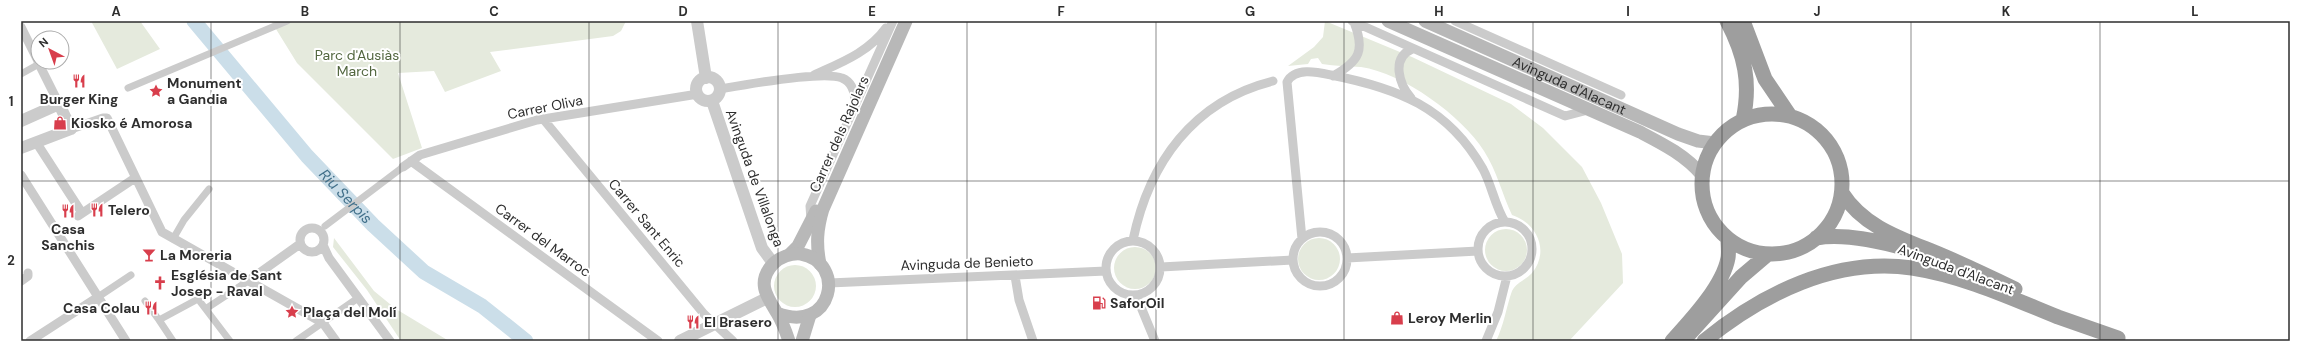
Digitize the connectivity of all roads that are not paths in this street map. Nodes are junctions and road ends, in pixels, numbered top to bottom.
1 (287, 21) edge
2 (697, 21) edge
3 (892, 21) edge
4 (899, 21) edge
5 (906, 21) edge
6 (1353, 21) edge
7 (1388, 21) edge
8 (1425, 21) edge
9 (1455, 21) edge
10 (1727, 21) edge
11 (1743, 21) edge
12 (21, 27) edge
13 (30, 44) edge
14 (1412, 50) junction
15 (30, 68) edge
16 (43, 70) edge
17 (21, 74) edge
18 (1333, 76) junction
19 (810, 77) junction
20 (706, 78) junction
21 (1273, 81) dead end
22 (128, 88) dead end
23 (720, 88) junction
24 (698, 94) junction
25 (1621, 95) dead end
26 (1411, 98) junction
27 (712, 100) junction
28 (59, 104) junction
29 (855, 104) junction
30 (1588, 110) junction
31 (1790, 116) junction
32 (544, 120) junction
33 (1743, 120) junction
34 (21, 121) edge
35 (71, 129) junction
36 (36, 142) junction
37 (1715, 143) junction
38 (21, 148) edge
39 (407, 164) junction
40 (21, 175) edge
41 (1702, 175) junction
42 (135, 178) junction
43 (209, 189) dead end
44 (1842, 193) junction
45 (1506, 222) junction
46 (811, 223) junction
47 (323, 229) junction
48 (1816, 238) junction
49 (173, 239) junction
50 (1302, 239) junction
51 (1728, 239) junction
52 (1133, 240) junction
53 (300, 244) junction
54 (323, 245) junction
55 (1478, 251) junction
56 (315, 252) junction
57 (790, 254) junction
58 (1768, 254) junction
59 (329, 258) junction
60 (1347, 258) junction
61 (1293, 260) junction
62 (773, 263) junction
63 (820, 264) junction
64 (1161, 267) junction
65 (1106, 271) junction
66 (28, 273) dead end
67 (131, 275) dead end
68 (1015, 276) junction
69 (1507, 276) junction
70 (21, 281) edge
71 (248, 281) junction
72 (829, 283) junction
73 (1136, 295) junction
74 (98, 297) junction
75 (358, 298) junction
76 (767, 298) junction
77 (145, 301) dead end
78 (207, 308) junction
79 (2068, 312) junction
80 (777, 313) junction
81 (810, 315) junction
82 (159, 320) junction
83 (323, 323) junction
84 (714, 323) junction
85 (44, 337) edge
86 (2122, 339) edge
87 (30, 341) edge
88 (126, 341) edge
89 (173, 341) edge
90 (230, 341) edge
91 (296, 341) edge
92 (336, 341) edge
93 (390, 341) edge
94 (658, 341) edge
95 (680, 341) edge
96 (733, 341) edge
97 (789, 341) edge
98 (802, 341) edge
99 (1033, 341) edge
100 (1155, 341) edge
101 (1486, 341) edge
102 (1672, 341) edge
103 (1683, 341) edge
104 (1704, 341) edge

1 - 22 street
2 - 20 street
3 - 19 street
3 - 29 street
4 - 46 main road, Carrer dels Rajolars
5 - 63 main road, Carrer dels Rajolars
6 - 14 street, Avinguda d'Alacant
6 - 18 street, Avinguda d'Alacant
7 - 30 main road, Avinguda d'Alacant
8 - 37 main road, Avinguda d'Alacant
9 - 25 street, Avinguda d'Alacant
10 - 33 highway
11 - 31 highway
12 - 13 street
14 - 26 street
14 - 30 street, Avinguda d'Alacant
15 - 17 street
16 - 28 street
18 - 26 street
18 - 50 street
19 - 23 street
19 - 29 street
20 - 23 street
20 - 24 street
21 - 52 street
23 - 27 street
24 - 27 street
24 - 32 street, Carrer Oliva
26 - 45 street
27 - 62 street, Avinguda de Villalonga
28 - 34 street
28 - 35 street
29 - 46 street
30 - 41 main road, Avinguda d'Alacant
31 - 33 highway
31 - 44 highway
32 - 39 street, Carrer Oliva
32 - 84 street, Carrer Sant Enric
33 - 37 highway
35 - 36 street
35 - 42 street
36 - 38 street
36 - 42 street
37 - 41 highway
39 - 47 street
39 - 94 street, Carrer del Marroc
40 - 74 street
41 - 51 highway
42 - 49 street
43 - 49 street
44 - 48 highway
44 - 79 highway, Avinguda d'Alacant
45 - 55 street
45 - 69 street
46 - 57 main road, Carrer dels Rajolars
47 - 53 street
47 - 54 street
48 - 58 highway
48 - 79 highway, Avinguda d'Alacant
49 - 71 street
50 - 60 street
50 - 61 street
51 - 58 highway
51 - 102 highway
52 - 64 street
52 - 65 street
53 - 56 street
53 - 71 street
54 - 56 street
54 - 59 street
55 - 60 street
55 - 69 street
56 - 59 street
57 - 62 main road
57 - 63 main road
58 - 103 highway
59 - 75 street
60 - 61 street
61 - 64 street
62 - 76 main road
63 - 72 main road
64 - 73 street
65 - 68 street, Avinguda de Benieto
65 - 73 street
66 - 70 street
67 - 74 street
68 - 72 street, Avinguda de Benieto
68 - 99 street
69 - 101 street
71 - 78 street
71 - 83 street
72 - 81 main road
73 - 100 street
74 - 85 street
74 - 88 street
75 - 83 street
75 - 93 street
76 - 80 main road
76 - 84 street
77 - 82 street
78 - 82 street
78 - 90 street
79 - 86 highway, Avinguda d'Alacant
80 - 81 main road
80 - 97 main road
81 - 98 main road
82 - 89 street
83 - 91 street
83 - 92 street
84 - 95 street
84 - 96 street, Carrer Sant Enric
85 - 87 street
86 - 104 highway

